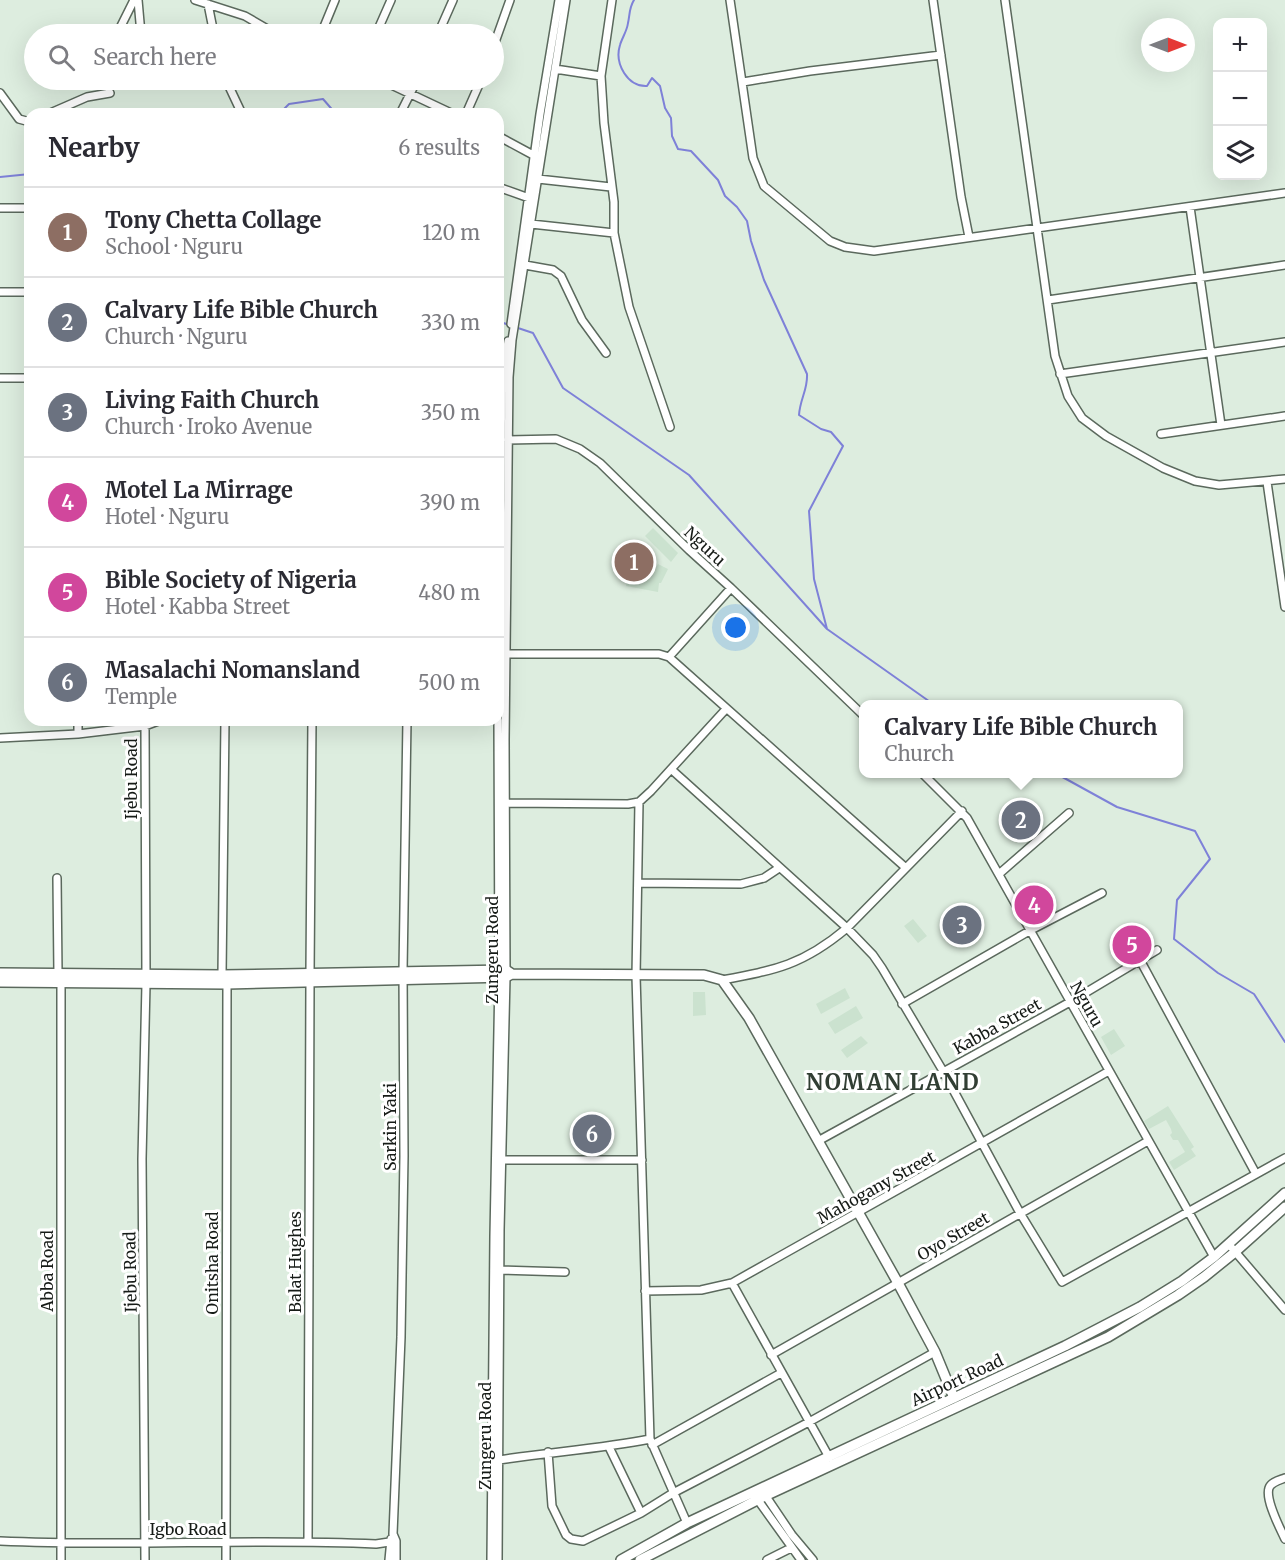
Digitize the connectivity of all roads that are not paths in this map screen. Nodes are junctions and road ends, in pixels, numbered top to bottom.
1 (136, 0) edge
2 (195, 0) edge
3 (335, 0) edge
4 (391, 0) edge
5 (453, 0) edge
6 (510, 0) edge
7 (559, 0) edge
8 (566, 0) edge
9 (612, 0) edge
10 (730, 0) edge
11 (933, 0) edge
12 (1005, 0) edge
13 (208, 4) junction
14 (123, 24) edge
15 (140, 24) edge
16 (212, 24) edge
17 (259, 24) edge
18 (325, 24) edge
19 (380, 24) edge
20 (442, 24) edge
21 (501, 24) edge
22 (941, 55) junction
23 (555, 69) junction
24 (601, 76) junction
25 (742, 82) junction
26 (231, 90) edge
27 (402, 90) edge
28 (412, 90) edge
29 (476, 90) edge
30 (0, 93) edge
31 (110, 93) dead end
32 (410, 94) junction
33 (61, 108) edge
34 (239, 108) edge
35 (403, 108) edge
36 (440, 108) edge
37 (468, 108) edge
38 (24, 120) edge
39 (504, 139) edge
40 (535, 156) junction
41 (538, 179) junction
42 (611, 187) junction
43 (504, 189) edge
44 (1285, 193) edge
45 (529, 198) junction
46 (1190, 207) junction
47 (0, 208) edge
48 (24, 208) edge
49 (531, 224) junction
50 (1038, 229) junction
51 (614, 233) junction
52 (969, 237) junction
53 (525, 265) junction
54 (1285, 265) edge
55 (1200, 277) junction
56 (0, 292) edge
57 (24, 292) edge
58 (1048, 300) junction
59 (513, 324) junction
60 (1285, 342) edge
61 (606, 352) dead end
62 (1211, 352) junction
63 (504, 372) edge
64 (1060, 374) junction
65 (0, 378) edge
66 (24, 378) edge
67 (504, 390) edge
68 (1285, 416) edge
69 (1221, 425) junction
70 (670, 427) dead end
71 (1161, 434) dead end
72 (508, 440) junction
73 (1285, 479) edge
74 (1266, 482) junction
75 (504, 562) edge
76 (730, 588) junction
77 (1285, 607) edge
78 (504, 654) edge
79 (669, 657) junction
80 (726, 709) junction
81 (859, 711) edge
82 (78, 726) edge
83 (145, 726) joint
84 (225, 726) edge
85 (312, 726) edge
86 (407, 726) edge
87 (498, 726) edge
88 (503, 726) edge
89 (78, 734) junction
90 (0, 738) edge
91 (672, 770) junction
92 (927, 778) edge
93 (639, 801) junction
94 (505, 803) junction
95 (962, 811) junction
96 (1070, 813) dead end
97 (779, 868) junction
98 (906, 868) junction
99 (999, 874) junction
100 (57, 878) dead end
101 (638, 883) junction
102 (1102, 893) dead end
103 (847, 928) junction
104 (1031, 930) junction
105 (1157, 950) dead end
106 (1140, 960) junction
107 (0, 973) edge
108 (504, 974) junction
109 (403, 976) junction
110 (636, 976) junction
111 (60, 978) junction
112 (310, 978) junction
113 (146, 980) junction
114 (225, 980) junction
115 (722, 980) junction
116 (0, 982) edge
117 (1070, 1002) junction
118 (902, 1004) junction
119 (943, 1071) junction
120 (1109, 1071) junction
121 (1148, 1141) junction
122 (818, 1142) junction
123 (983, 1143) junction
124 (1285, 1158) edge
125 (502, 1160) junction
126 (642, 1160) junction
127 (1256, 1174) junction
128 (1285, 1193) edge
129 (1285, 1207) edge
130 (858, 1212) junction
131 (1188, 1212) junction
132 (1020, 1213) junction
133 (1232, 1248) junction
134 (1214, 1257) junction
135 (500, 1270) junction
136 (565, 1272) dead end
137 (898, 1282) junction
138 (732, 1283) junction
139 (645, 1291) junction
140 (1285, 1310) edge
141 (935, 1352) junction
142 (771, 1355) junction
143 (781, 1373) junction
144 (954, 1398) junction
145 (808, 1422) junction
146 (651, 1442) junction
147 (609, 1447) junction
148 (548, 1452) junction
149 (829, 1457) junction
150 (498, 1460) junction
151 (1285, 1478) edge
152 (673, 1493) junction
153 (759, 1494) junction
154 (641, 1513) junction
155 (687, 1523) junction
156 (1285, 1539) edge
157 (0, 1541) edge
158 (144, 1542) junction
159 (227, 1542) junction
160 (308, 1542) junction
161 (393, 1542) junction
162 (61, 1544) junction
163 (791, 1548) junction
164 (643, 1559) edge
165 (61, 1560) edge
166 (145, 1560) edge
167 (226, 1560) edge
168 (389, 1560) edge
169 (396, 1560) edge
170 (491, 1560) edge
171 (498, 1560) edge
172 (621, 1560) edge
173 (767, 1560) edge
174 (801, 1560) edge
175 (813, 1560) edge

1 - 14 street
1 - 15 street
2 - 13 street
3 - 18 street
4 - 19 street
5 - 20 street
6 - 21 street
7 - 40 street
8 - 23 street
9 - 24 street
10 - 25 street
11 - 22 street
12 - 50 street
13 - 16 street
13 - 17 street
22 - 25 street
22 - 52 street
23 - 24 street
23 - 41 street
24 - 42 street
25 - 52 street
26 - 34 street
27 - 32 street
28 - 32 street
29 - 37 street
30 - 38 street
31 - 33 street
32 - 35 street
32 - 36 street
39 - 40 street
40 - 45 street
41 - 42 street
41 - 49 street
42 - 51 street
43 - 45 street
44 - 46 street
45 - 59 street
46 - 50 street
46 - 55 street
47 - 48 street
49 - 51 street
49 - 53 street
50 - 52 street
50 - 58 street
51 - 70 street
53 - 59 street
53 - 61 street
54 - 55 street
55 - 58 street
55 - 62 street
56 - 57 street
58 - 64 street
59 - 63 street, Zungeru Road
60 - 62 street
62 - 64 street
62 - 69 street
64 - 74 street
65 - 66 street
67 - 72 street, Zungeru Road
68 - 69 street
69 - 71 street
72 - 75 street, Zungeru Road
72 - 76 street, Nguru
73 - 74 street
74 - 77 street
76 - 79 street
76 - 81 street, Nguru
78 - 79 street
79 - 80 street
80 - 91 street
80 - 98 street
82 - 89 street
83 - 89 street
83 - 113 street, Ijebu Road
84 - 114 street, Onitsha Road
85 - 112 street, Balat Hughes
86 - 109 street, Sarkin Yaki
87 - 108 street
88 - 94 street, Zungeru Road
89 - 90 street
91 - 93 street
91 - 97 street
92 - 95 street, Nguru
93 - 94 street
93 - 101 street
94 - 108 street, Zungeru Road
95 - 98 street
95 - 99 street, Nguru
96 - 99 street
97 - 101 street
97 - 103 street
98 - 103 street
99 - 104 street, Nguru
100 - 111 street, Abba Road
101 - 110 street
102 - 104 street
103 - 115 street
103 - 118 street
104 - 117 street, Nguru
104 - 118 street
105 - 106 street, Kabba Street
106 - 117 street, Kabba Street
106 - 127 street
107 - 111 main road
108 - 109 main road
108 - 110 main road
108 - 125 street, Zungeru Road
108 - 170 street
109 - 112 main road
109 - 161 street, Sarkin Yaki
110 - 115 main road
110 - 126 street
111 - 113 main road
111 - 116 main road
111 - 162 street, Abba Road
112 - 114 main road
112 - 160 street, Balat Hughes
113 - 114 main road
113 - 158 street, Ijebu Road
114 - 159 street, Onitsha Road
115 - 122 main road
117 - 119 street, Kabba Street
117 - 120 street, Nguru
118 - 119 street
119 - 122 street, Kabba Street
119 - 123 street
120 - 121 street, Nguru
120 - 123 street, Mahogany Street
121 - 131 street, Nguru
121 - 132 street, Oyo Street
122 - 130 main road
123 - 130 street, Mahogany Street
123 - 132 street
124 - 127 street
125 - 126 street
125 - 135 street, Zungeru Road
126 - 139 street
127 - 131 street
128 - 133 main road, Airport Road
129 - 133 main road, Airport Road
130 - 137 main road
130 - 138 street, Mahogany Street
131 - 132 street
131 - 134 street, Nguru
132 - 137 street, Oyo Street
133 - 134 main road, Airport Road
133 - 140 street
133 - 153 main road, Airport Road
134 - 144 main road, Airport Road
135 - 136 street
135 - 150 street, Zungeru Road
137 - 141 main road
137 - 142 street, Oyo Street
138 - 139 street, Mahogany Street
138 - 142 street
139 - 146 street
141 - 144 main road
141 - 145 street
142 - 143 street
143 - 145 street
143 - 146 street
144 - 149 main road, Airport Road
145 - 149 street
145 - 152 street
146 - 147 street
146 - 152 street
147 - 148 street
147 - 154 street
148 - 150 street
148 - 154 street
149 - 153 main road, Airport Road
150 - 171 street, Zungeru Road
151 - 156 street
152 - 154 street
152 - 155 street
153 - 155 main road, Airport Road
153 - 163 street
153 - 164 main road, Airport Road
153 - 175 street
155 - 172 main road, Airport Road
157 - 162 street, Igbo Road
158 - 159 street, Igbo Road
158 - 162 street, Igbo Road
158 - 166 street, Ijebu Road
159 - 160 street, Igbo Road
159 - 167 street, Onitsha Road
160 - 161 street, Igbo Road
161 - 168 street
161 - 169 street, Sarkin Yaki
162 - 165 street, Abba Road
163 - 173 street
163 - 174 street

